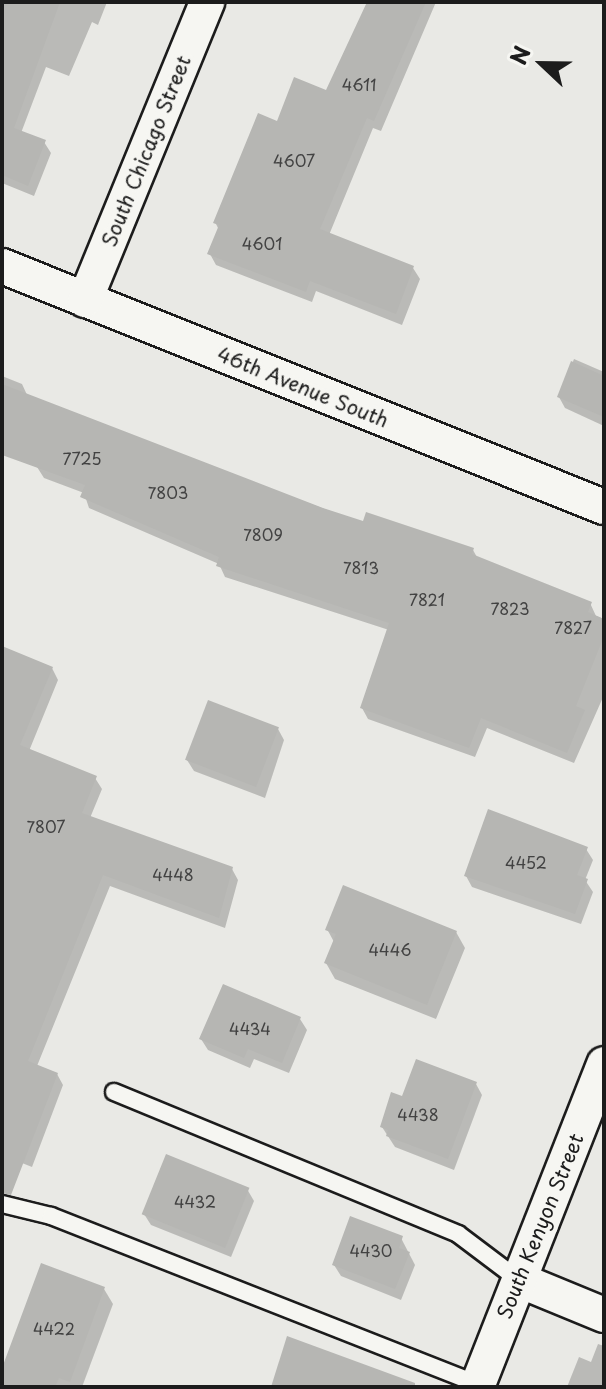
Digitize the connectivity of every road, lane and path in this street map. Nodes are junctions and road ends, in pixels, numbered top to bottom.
1 (207, 2) edge
2 (2, 266) edge
3 (85, 300) junction
4 (604, 507) edge
5 (604, 1064) edge
6 (114, 1092) dead end
7 (2, 1204) edge
8 (519, 1280) junction
9 (604, 1315) edge
10 (477, 1386) edge

1 - 3 street, South Chicago Street
2 - 3 street, 46th Avenue South
3 - 4 street, 46th Avenue South
5 - 8 street, South Kenyon Street
6 - 8 lane
7 - 10 lane
8 - 9 street
8 - 10 street, South Kenyon Street

